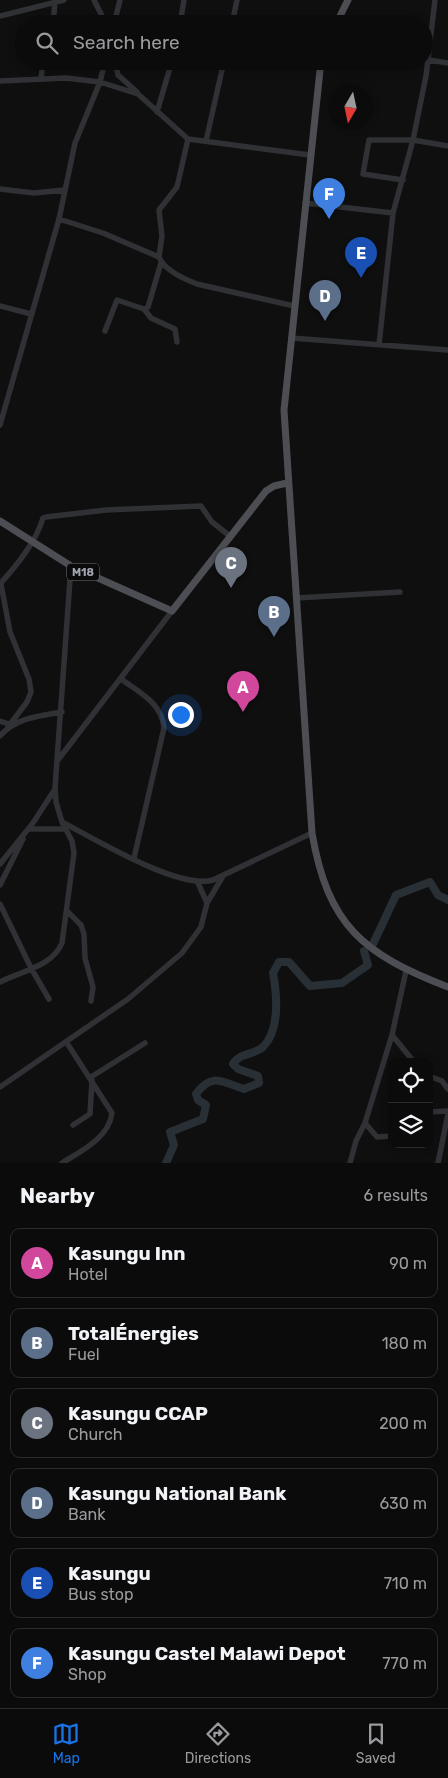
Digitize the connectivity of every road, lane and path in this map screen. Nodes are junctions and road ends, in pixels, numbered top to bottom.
1 (64, 0) edge
2 (94, 0) edge
3 (120, 0) edge
4 (184, 0) edge
5 (237, 0) edge
6 (348, 0) edge
7 (434, 0) edge
8 (55, 2) junction
9 (54, 15) edge
10 (102, 15) edge
11 (116, 15) edge
12 (182, 15) edge
13 (234, 15) edge
14 (340, 15) edge
15 (433, 15) edge
16 (0, 16) edge
17 (433, 61) edge
18 (448, 63) edge
19 (42, 70) edge
20 (103, 70) edge
21 (117, 70) edge
22 (170, 70) edge
23 (222, 70) edge
24 (320, 70) edge
25 (427, 70) edge
26 (41, 79) junction
27 (0, 81) edge
28 (100, 82) junction
29 (138, 94) junction
30 (158, 112) junction
31 (188, 138) junction
32 (413, 140) junction
33 (206, 141) junction
34 (448, 146) edge
35 (310, 156) junction
36 (403, 180) junction
37 (0, 189) edge
38 (65, 190) junction
39 (305, 203) junction
40 (393, 213) junction
41 (59, 219) junction
42 (160, 260) junction
43 (0, 306) edge
44 (294, 306) junction
45 (144, 309) junction
46 (31, 314) junction
47 (105, 331) dead end
48 (291, 338) junction
49 (178, 342) dead end
50 (379, 345) junction
51 (448, 350) edge
52 (0, 425) edge
53 (287, 484) junction
54 (0, 521) edge
55 (231, 537) junction
56 (32, 542) junction
57 (71, 566) junction
58 (0, 584) edge
59 (400, 592) dead end
60 (296, 598) junction
61 (172, 611) junction
62 (121, 679) junction
63 (62, 712) junction
64 (0, 721) edge
65 (8, 726) junction
66 (0, 736) edge
67 (58, 761) junction
68 (56, 788) junction
69 (62, 822) junction
70 (66, 829) junction
71 (27, 831) junction
72 (312, 833) junction
73 (134, 858) junction
74 (0, 864) edge
75 (223, 875) junction
76 (198, 882) junction
77 (0, 885) edge
78 (206, 903) junction
79 (0, 904) edge
80 (67, 911) junction
81 (31, 968) junction
82 (406, 971) junction
83 (0, 982) edge
84 (448, 987) edge
85 (49, 999) dead end
86 (92, 1001) dead end
87 (392, 1035) junction
88 (67, 1043) junction
89 (146, 1043) dead end
90 (411, 1058) edge
91 (433, 1078) edge
92 (92, 1079) junction
93 (0, 1087) edge
94 (448, 1089) edge
95 (433, 1112) edge
96 (448, 1113) edge
97 (365, 1123) junction
98 (73, 1125) dead end
99 (388, 1136) edge
100 (62, 1163) edge
101 (350, 1163) edge
102 (438, 1163) edge

1 - 8 street
2 - 10 street
3 - 11 street
4 - 12 street
5 - 13 street
6 - 14 main road
7 - 15 street
8 - 9 street
8 - 16 street
17 - 18 street
19 - 26 street
20 - 28 street
21 - 29 street
22 - 30 street
23 - 33 street
24 - 35 main road
25 - 32 street
26 - 27 street
26 - 28 street
28 - 29 street
28 - 38 street
29 - 30 street
30 - 31 street
31 - 33 street
31 - 42 street
32 - 34 street
32 - 36 street
32 - 36 street
33 - 35 street
35 - 39 main road
36 - 40 street
37 - 38 street
38 - 41 street
39 - 40 street
39 - 44 main road
40 - 50 street
41 - 42 street
41 - 46 street
42 - 44 street
42 - 45 street
43 - 46 street
44 - 48 main road
45 - 47 street
45 - 49 street
46 - 52 street
48 - 50 street
48 - 53 main road
50 - 51 street
53 - 55 main road
53 - 60 main road
54 - 56 main road, M18
55 - 56 street
55 - 61 main road
56 - 57 main road, M18
56 - 58 street
57 - 61 main road, M18
57 - 63 street
58 - 65 street
59 - 60 street
60 - 72 main road
61 - 62 street
62 - 67 street
62 - 73 street
63 - 65 street
63 - 67 street
64 - 65 street
65 - 66 street
67 - 68 street
68 - 69 street
68 - 71 street
69 - 70 street
69 - 73 street
70 - 71 street
70 - 80 street
71 - 74 street
71 - 77 street
72 - 75 street
72 - 82 main road
73 - 76 street
75 - 76 street
75 - 78 street
76 - 78 street
78 - 88 street
79 - 81 street
80 - 81 street
80 - 86 street
81 - 83 street
81 - 85 street
82 - 84 main road
82 - 87 street
87 - 90 street
87 - 97 street
88 - 92 street
88 - 93 street
89 - 92 street
91 - 94 street
92 - 98 street
92 - 100 street
95 - 96 street
96 - 102 street
97 - 99 street
97 - 101 street

